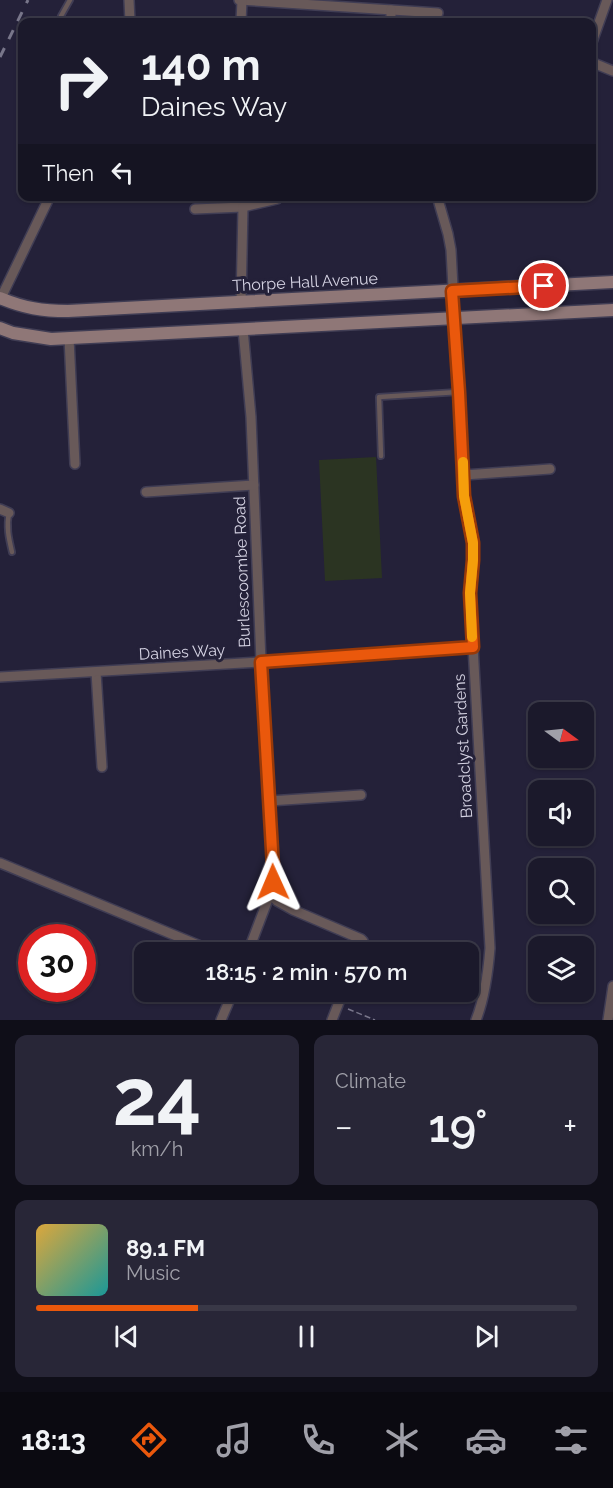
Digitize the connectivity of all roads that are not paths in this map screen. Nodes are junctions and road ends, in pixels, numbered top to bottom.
1 (70, 0) edge
2 (240, 0) edge
3 (607, 0) edge
4 (126, 1) edge
5 (391, 10) junction
6 (438, 13) dead end
7 (61, 16) dead end
8 (129, 18) edge
9 (241, 18) edge
10 (391, 18) edge
11 (596, 31) edge
12 (596, 64) edge
13 (613, 71) edge
14 (48, 201) edge
15 (268, 201) edge
16 (438, 201) edge
17 (243, 207) junction
18 (195, 209) dead end
19 (613, 282) edge
20 (452, 291) junction
21 (0, 299) edge
22 (241, 302) junction
23 (613, 310) edge
24 (454, 318) junction
25 (0, 328) edge
26 (243, 329) junction
27 (69, 338) junction
28 (459, 392) junction
29 (381, 456) dead end
30 (75, 464) dead end
31 (550, 469) dead end
32 (464, 475) junction
33 (254, 485) junction
34 (146, 492) dead end
35 (4, 511) edge
36 (12, 552) dead end
37 (473, 647) junction
38 (261, 662) junction
39 (96, 672) junction
40 (0, 677) edge
41 (102, 767) dead end
42 (361, 795) dead end
43 (269, 801) junction
44 (0, 863) edge
45 (270, 894) junction
46 (191, 942) edge
47 (252, 942) edge
48 (363, 942) edge
49 (613, 986) edge
50 (229, 1002) edge
51 (339, 1002) edge
52 (221, 1020) edge
53 (332, 1020) edge
54 (476, 1020) edge
55 (609, 1020) edge

1 - 7 lane
2 - 5 street
2 - 9 street
3 - 11 street
4 - 8 street
5 - 6 street
5 - 10 street
12 - 13 street
14 - 21 street
15 - 17 street
16 - 20 street, Broadclyst Gardens
17 - 18 street
17 - 22 street
19 - 20 street, Thorpe Hall Avenue
20 - 22 street, Thorpe Hall Avenue
20 - 24 street, Broadclyst Gardens
21 - 22 street, Thorpe Hall Avenue
23 - 24 street
24 - 26 street
24 - 28 street, Broadclyst Gardens
25 - 27 street
26 - 27 street
26 - 33 street, Burlescoombe Road
27 - 30 street
28 - 29 lane
28 - 32 street, Broadclyst Gardens
31 - 32 street
32 - 37 street, Broadclyst Gardens
33 - 34 street
33 - 38 street, Burlescoombe Road
35 - 36 lane
37 - 38 street, Daines Way
37 - 54 street, Broadclyst Gardens
38 - 39 street, Daines Way
38 - 43 street, Burlescoombe Road
39 - 40 street, Daines Way
39 - 41 street
42 - 43 street
43 - 45 street, Burlescoombe Road
44 - 46 street
45 - 47 street, Burlescoombe Road
45 - 48 street
49 - 55 street
50 - 52 street
51 - 53 street

